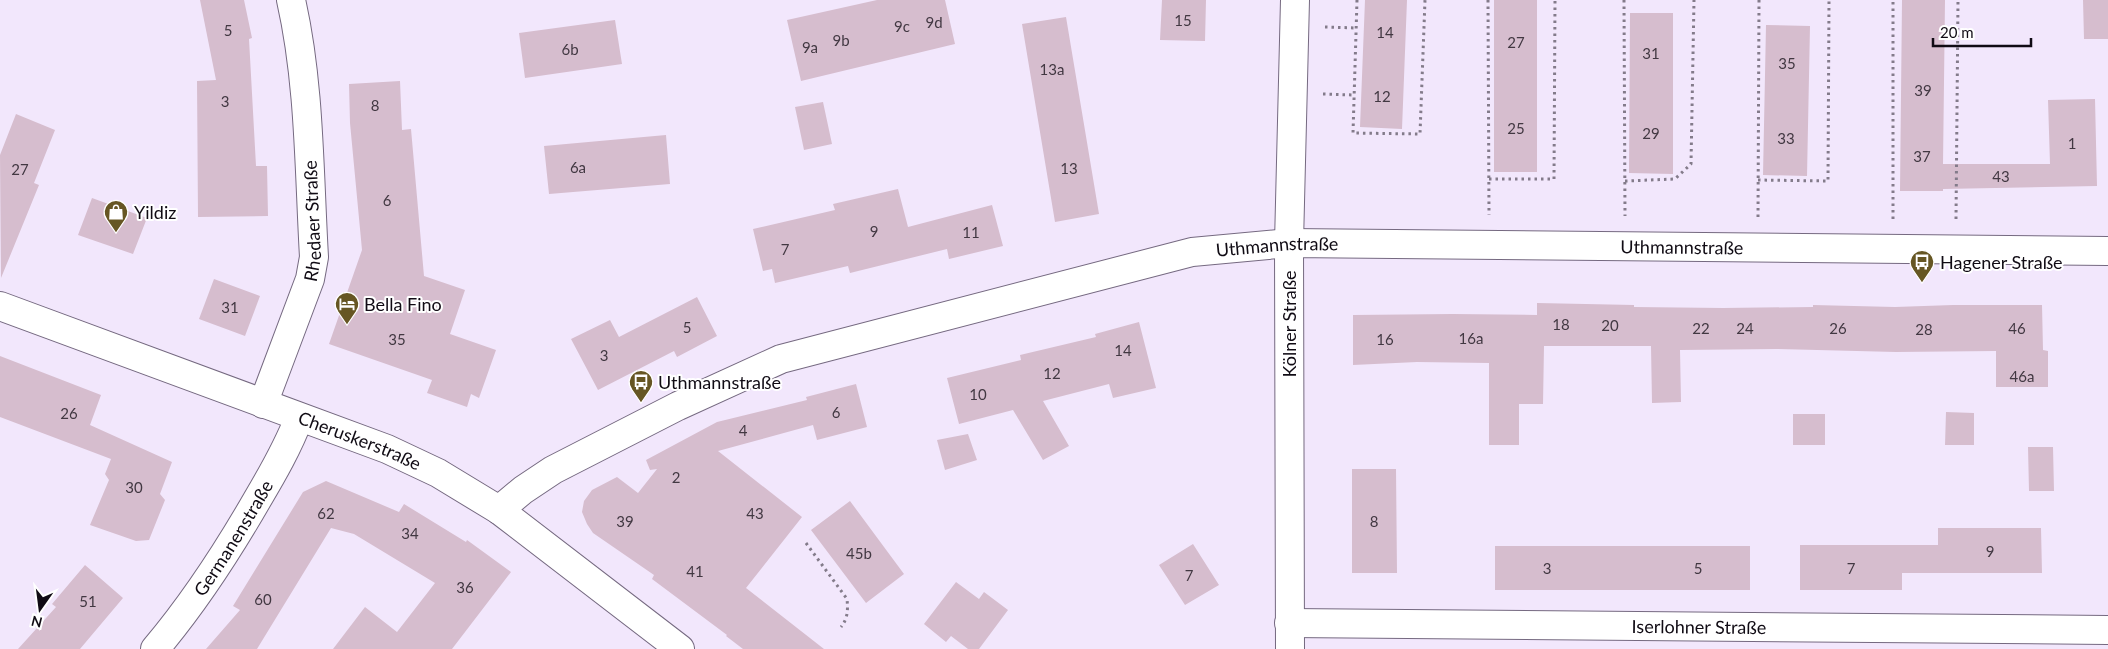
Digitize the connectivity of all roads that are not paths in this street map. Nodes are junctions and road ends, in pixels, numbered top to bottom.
1 (291, 0) edge
2 (1295, 0) edge
3 (1289, 243) junction
4 (2108, 251) edge
5 (0, 306) edge
6 (263, 404) junction
7 (299, 418) junction
8 (499, 510) junction
9 (2108, 630) edge
10 (1290, 636) edge
11 (155, 649) edge
12 (680, 649) edge

1 - 6 street, Rhedaer Straße
2 - 3 street, Kölner Straße
3 - 4 street, Uthmannstraße
3 - 8 street, Uthmannstraße
3 - 10 street, Kölner Straße
5 - 6 street, Cheruskerstraße
6 - 7 street, Cheruskerstraße
7 - 8 street, Cheruskerstraße
7 - 11 street, Germanenstraße
8 - 12 street, Cheruskerstraße
9 - 10 street, Iserlohner Straße

